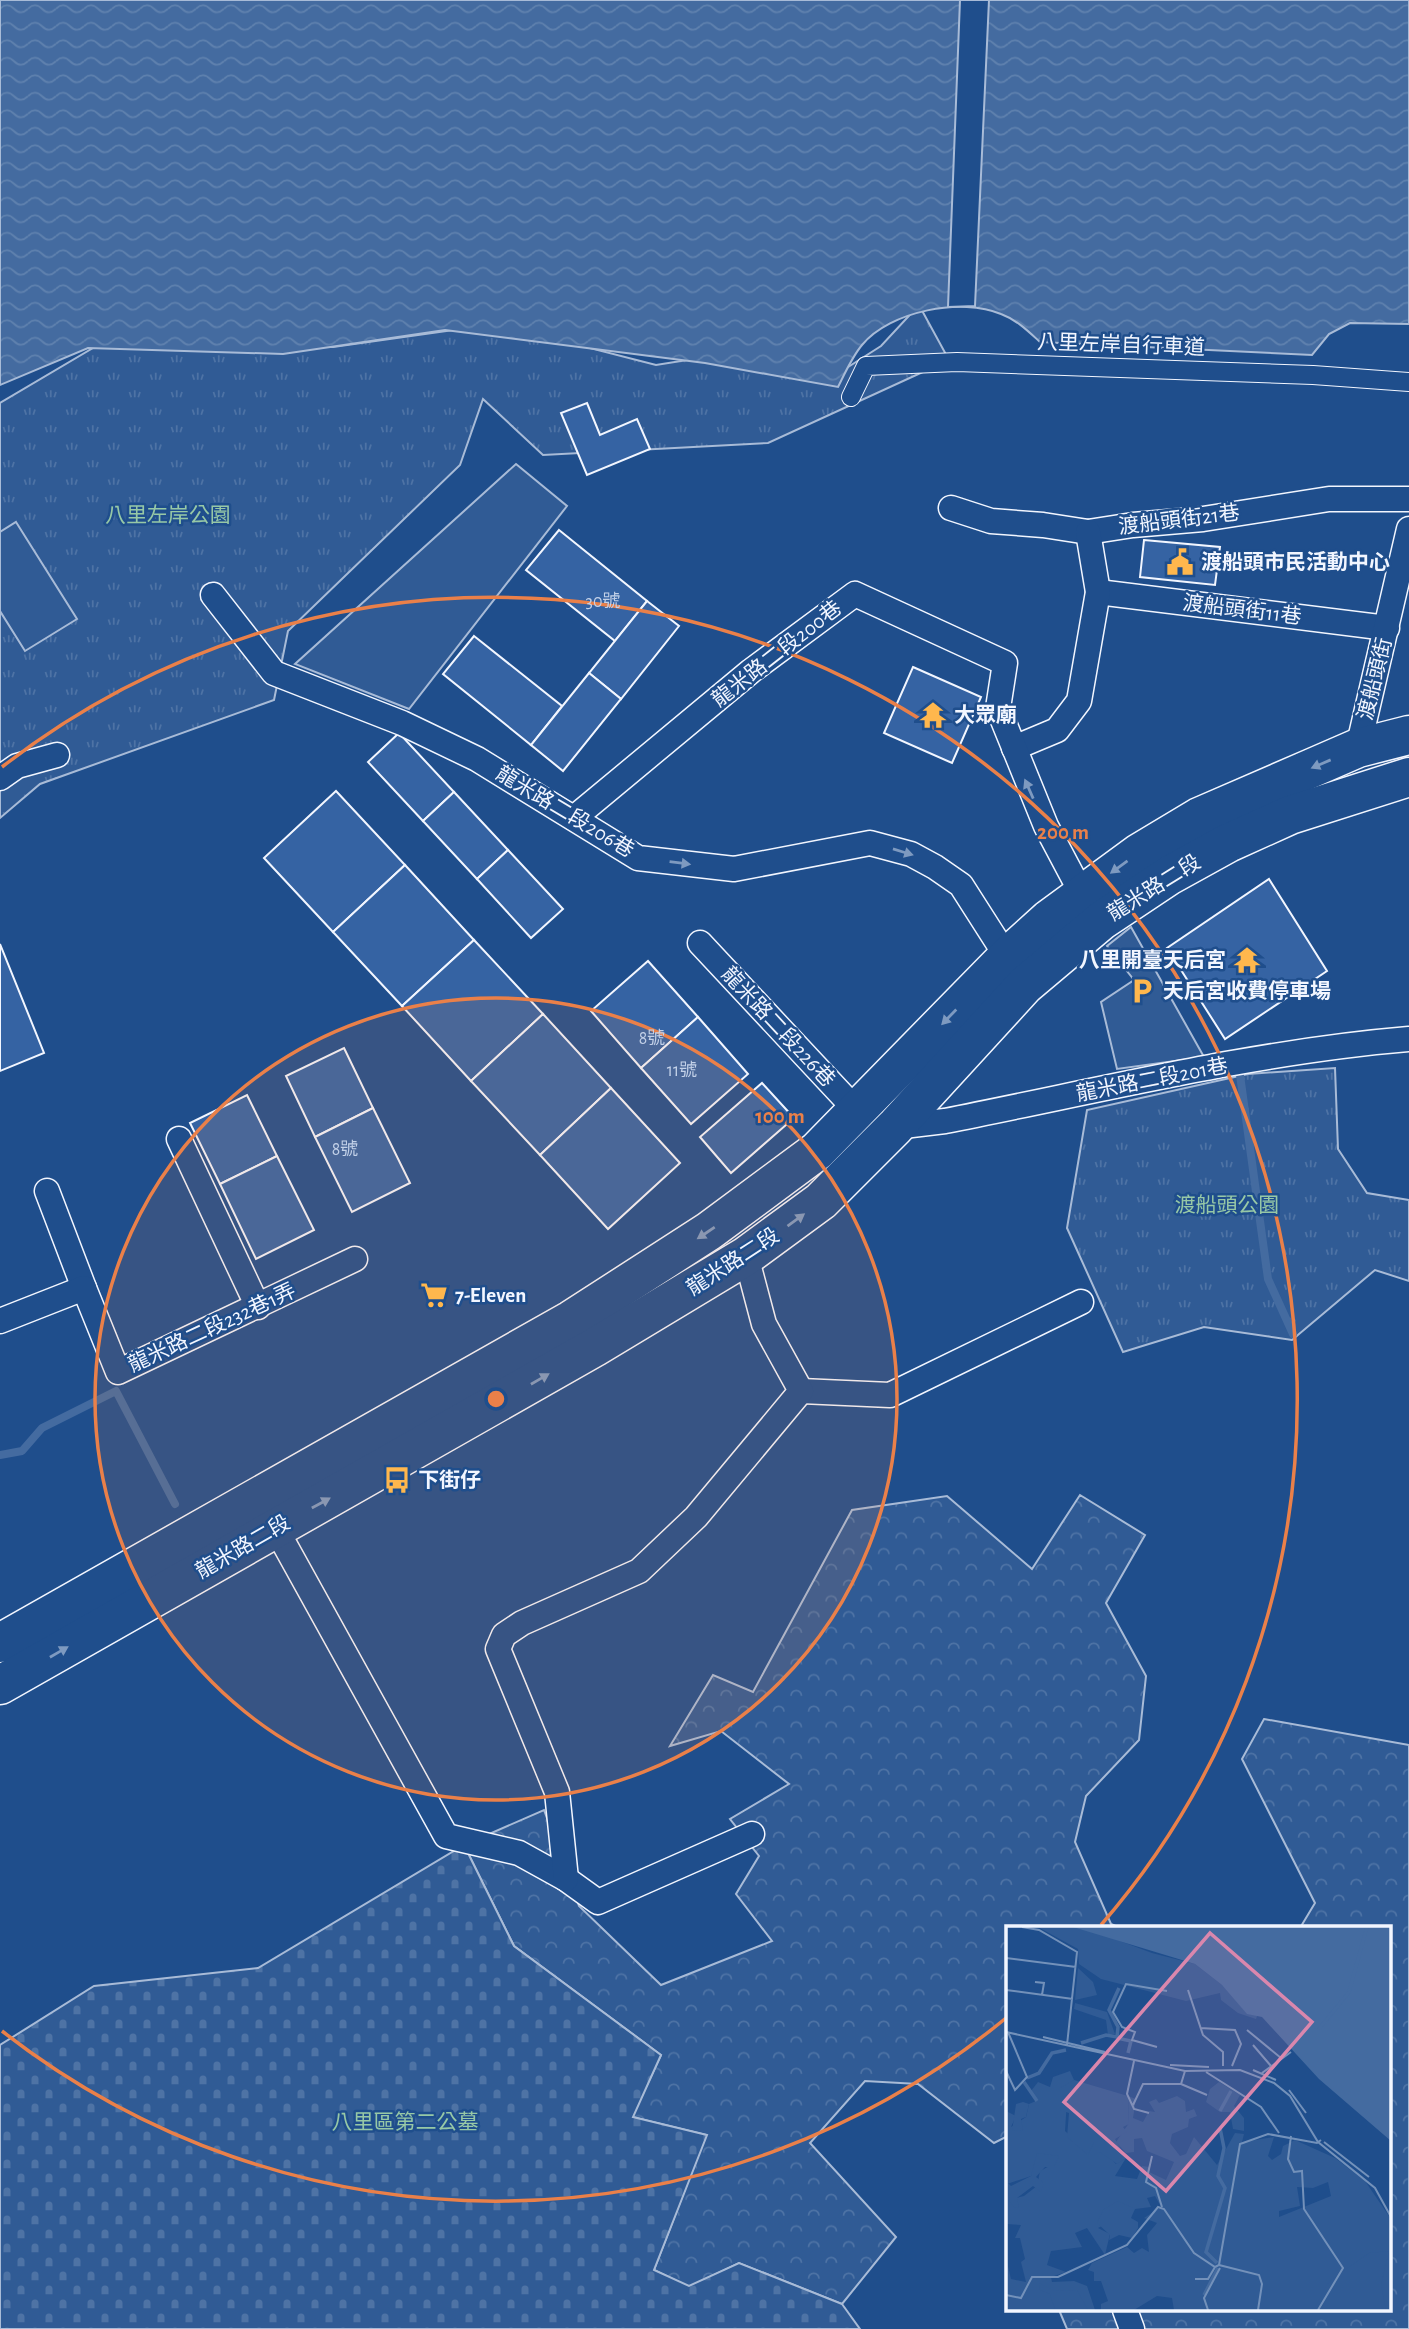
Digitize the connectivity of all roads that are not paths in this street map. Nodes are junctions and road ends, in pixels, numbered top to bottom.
1 (1409, 382) edge
2 (851, 397) dead end
3 (1409, 499) edge
4 (951, 509) dead end
5 (1409, 528) edge
6 (1088, 532) junction
7 (1098, 592) junction
8 (213, 595) dead end
9 (1387, 628) junction
10 (1409, 735) edge
11 (1014, 748) junction
12 (1358, 748) junction
13 (57, 755) dead end
14 (1409, 776) edge
15 (0, 778) edge
16 (574, 818) junction
17 (1082, 894) junction
18 (700, 943) dead end
19 (1007, 957) junction
20 (1409, 1039) edge
21 (857, 1111) junction
22 (895, 1127) junction
23 (179, 1139) dead end
24 (47, 1191) dead end
25 (746, 1256) junction
26 (355, 1259) dead end
27 (84, 1288) junction
28 (1081, 1302) dead end
29 (258, 1307) junction
30 (0, 1321) edge
31 (801, 1391) junction
32 (276, 1529) junction
33 (0, 1643) edge
34 (4, 1675) edge
35 (752, 1834) dead end
36 (566, 1879) junction
37 (1126, 2312) edge
38 (1132, 2329) edge

1 - 2 street, 八里左岸自行車道
3 - 6 street, 渡船頭街21巷
4 - 6 street, 渡船頭街21巷
5 - 9 street, 渡船頭街
6 - 7 street
7 - 9 street, 渡船頭街11巷
7 - 11 street
8 - 16 street, 龍米路二段206巷
9 - 12 street, 渡船頭街
10 - 12 main road, 龍米路二段
11 - 16 street, 龍米路二段200巷
17 -> 11 street, 龍米路二段200巷
12 -> 17 main road, 龍米路二段
13 - 15 street
14 - 22 main road, 龍米路二段
16 -> 19 street, 龍米路二段206巷
17 - 19 main road, 龍米路二段
18 - 21 street, 龍米路二段226巷
19 -> 21 main road, 龍米路二段
20 - 22 street, 龍米路二段201巷
21 - 22 main road
21 -> 33 main road, 龍米路二段
25 -> 22 main road, 龍米路二段
23 - 29 street
24 - 27 street
25 - 31 street
32 -> 25 main road, 龍米路二段
26 - 29 street, 龍米路二段232巷1弄
27 - 29 street, 龍米路二段232巷1弄
27 - 30 street
28 - 31 street
31 - 36 street
34 -> 32 main road, 龍米路二段
32 - 36 street
35 - 36 street
37 - 38 street

